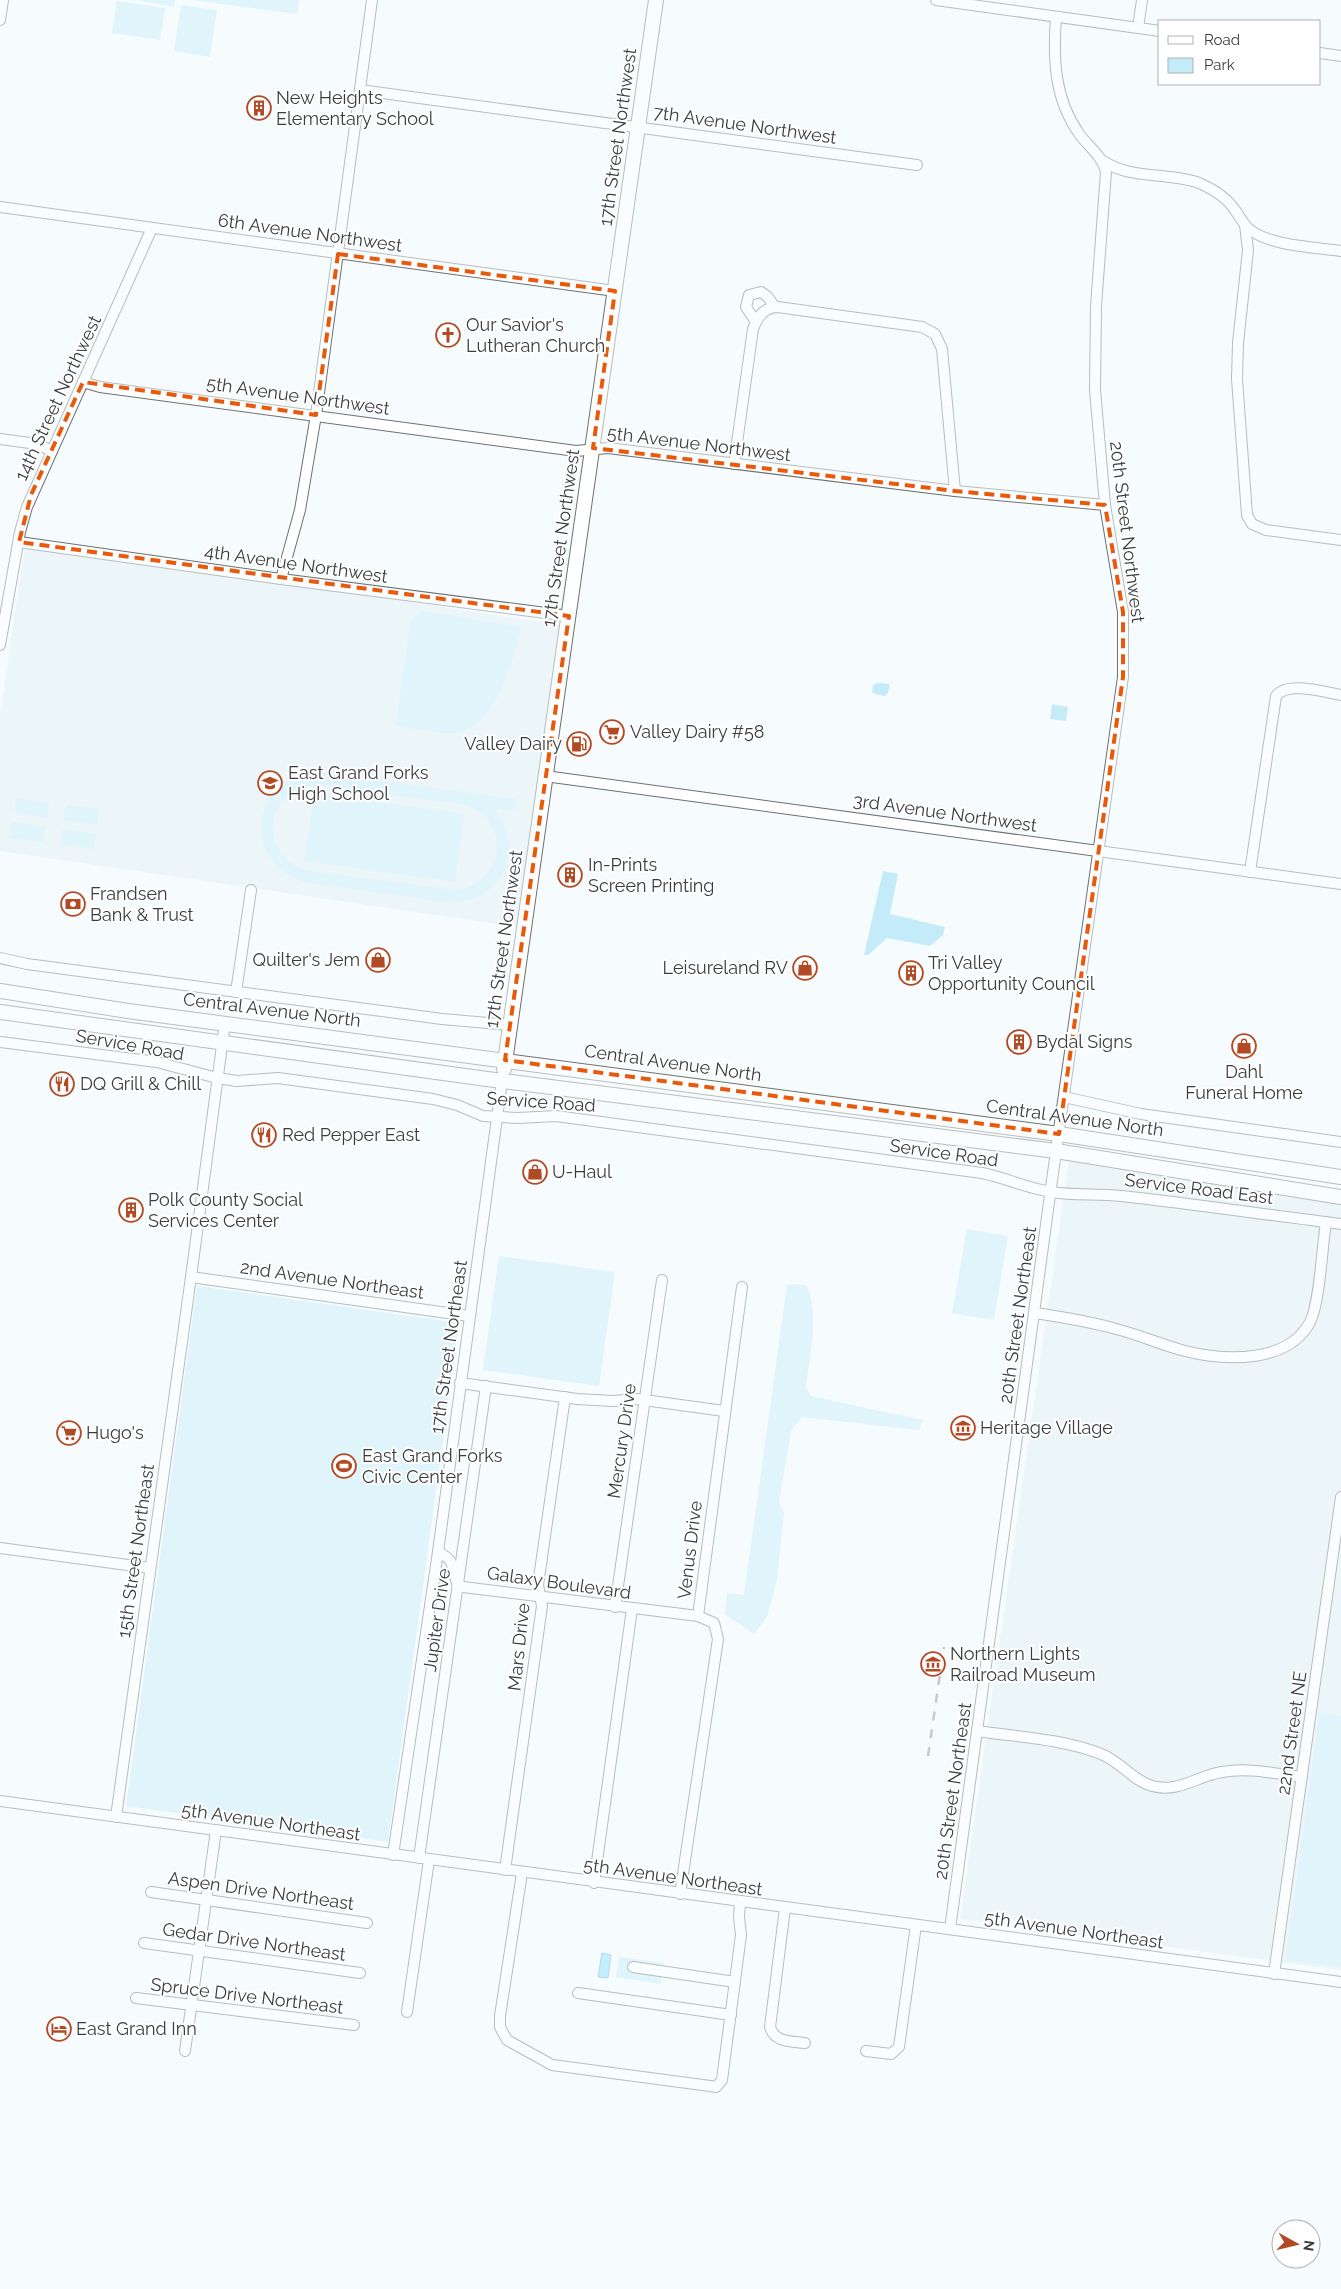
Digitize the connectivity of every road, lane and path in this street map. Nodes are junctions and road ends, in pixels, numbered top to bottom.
1 (3, 0) edge
2 (372, 0) edge
3 (656, 0) edge
4 (936, 0) edge
5 (1142, 0) edge
6 (979, 3) edge
7 (1056, 17) junction
8 (0, 20) edge
9 (1138, 28) junction
10 (1158, 31) edge
11 (1321, 53) edge
12 (1341, 56) edge
13 (360, 90) junction
14 (639, 127) junction
15 (1103, 161) junction
16 (917, 166) dead end
17 (0, 207) edge
18 (1245, 225) junction
19 (152, 228) junction
20 (1341, 251) edge
21 (338, 254) junction
22 (615, 291) junction
23 (774, 306) junction
24 (756, 322) junction
25 (83, 382) junction
26 (316, 415) junction
27 (0, 439) edge
28 (593, 449) junction
29 (52, 450) junction
30 (734, 464) junction
31 (955, 491) junction
32 (1105, 504) junction
33 (1341, 540) edge
34 (19, 542) junction
35 (281, 579) junction
36 (5, 588) edge
37 (569, 616) junction
38 (0, 645) edge
39 (1341, 694) edge
40 (546, 776) junction
41 (1099, 851) junction
42 (1250, 872) junction
43 (1341, 884) edge
44 (251, 890) dead end
45 (0, 958) edge
46 (0, 991) edge
47 (236, 992) junction
48 (0, 1012) edge
49 (224, 1023) junction
50 (510, 1025) junction
51 (0, 1042) edge
52 (222, 1043) junction
53 (505, 1060) junction
54 (217, 1078) junction
55 (502, 1080) junction
56 (1064, 1097) junction
57 (498, 1117) junction
58 (1058, 1134) junction
59 (1341, 1142) edge
60 (1056, 1151) junction
61 (1341, 1177) edge
62 (1052, 1192) junction
63 (1341, 1196) edge
64 (1326, 1222) junction
65 (1341, 1224) edge
66 (191, 1277) junction
67 (662, 1280) dead end
68 (742, 1288) dead end
69 (1035, 1313) junction
70 (469, 1316) junction
71 (460, 1383) junction
72 (486, 1386) junction
73 (565, 1397) junction
74 (644, 1400) junction
75 (724, 1411) junction
76 (1341, 1496) edge
77 (0, 1548) edge
78 (438, 1552) junction
79 (150, 1568) junction
80 (459, 1585) junction
81 (540, 1596) junction
82 (615, 1606) junction
83 (632, 1609) junction
84 (698, 1616) junction
85 (977, 1731) junction
86 (1302, 1777) junction
87 (0, 1801) edge
88 (116, 1817) junction
89 (216, 1830) junction
90 (393, 1855) junction
91 (424, 1859) junction
92 (506, 1870) junction
93 (522, 1872) junction
94 (594, 1883) junction
95 (151, 1892) dead end
96 (680, 1894) junction
97 (207, 1900) junction
98 (740, 1902) junction
99 (785, 1908) junction
100 (367, 1923) dead end
101 (916, 1925) junction
102 (950, 1929) junction
103 (144, 1944) dead end
104 (199, 1952) junction
105 (633, 1967) dead end
106 (360, 1973) dead end
107 (1274, 1974) junction
108 (735, 1982) junction
109 (1341, 1982) edge
110 (578, 1993) dead end
111 (136, 1998) dead end
112 (192, 2005) junction
113 (407, 2012) dead end
114 (731, 2015) junction
115 (354, 2025) dead end
116 (805, 2043) dead end
117 (185, 2051) dead end
118 (866, 2051) dead end

1 - 8 street
2 - 13 street
3 - 14 main road, 17th Street Northwest
4 - 6 street
5 - 9 street
6 - 7 street
7 - 9 street
7 - 15 street
9 - 10 street
11 - 12 street
13 - 14 street, 7th Avenue Northwest
13 - 21 street
14 - 16 street, 7th Avenue Northwest
14 - 22 main road, 17th Street Northwest
15 - 18 street
15 - 32 street, 20th Street Northwest
17 - 19 street, 6th Avenue Northwest
18 - 20 street
18 - 33 street
19 - 21 street, 6th Avenue Northwest
19 - 25 street, 14th Street Northwest
21 - 22 street, 6th Avenue Northwest
21 - 26 street
22 - 28 main road, 17th Street Northwest
23 - 24 street
23 - 24 street
23 - 31 street
24 - 30 street
25 - 26 street, 5th Avenue Northwest
25 - 29 street, 14th Street Northwest
26 - 28 street, 5th Avenue Northwest
26 - 35 street
27 - 29 street
28 - 30 street, 5th Avenue Northwest
28 - 37 main road, 17th Street Northwest
29 - 34 street, 14th Street Northwest
30 - 31 street, 5th Avenue Northwest
31 - 32 street, 5th Avenue Northwest
32 - 41 street, 20th Street Northwest
34 - 35 street, 4th Avenue Northwest
34 - 36 street, 14th Street Northwest
35 - 37 street, 4th Avenue Northwest
36 - 38 street, 14th Street Northwest
37 - 40 main road, 17th Street Northwest
39 - 42 street
40 - 41 street, 3rd Avenue Northwest
40 - 50 main road, 17th Street Northwest
41 - 42 street, 3rd Avenue Northwest
41 - 56 street, 20th Street Northwest
42 - 43 street, 3rd Avenue Northwest
44 - 47 street
45 - 47 street
46 - 49 main road, Central Avenue North
47 - 50 street
48 - 52 main road, Central Avenue North
49 - 52 street, 15th Street Northeast
49 - 53 main road, Central Avenue North
50 - 53 main road, 17th Street Northwest
51 - 54 street, Service Road
52 - 54 street, 15th Street Northeast
52 - 55 main road, Central Avenue North
53 - 55 main road, 17th Street Northwest
53 - 58 main road, Central Avenue North
54 - 57 street, Service Road
54 - 66 street, 15th Street Northeast
55 - 57 street, 17th Street Northeast
55 - 60 main road, Central Avenue North
56 - 58 street, 20th Street Northwest
56 - 59 street
57 - 62 street, Service Road
57 - 70 street, 17th Street Northeast
58 - 60 street, 20th Street Northwest
58 - 61 main road, Central Avenue North
60 - 62 street, 20th Street Northeast
60 - 63 main road, Central Avenue North
62 - 64 street, Service Road East
62 - 69 street, 20th Street Northeast
64 - 65 street, Service Road East
64 - 69 street
66 - 70 street, 2nd Avenue Northeast
66 - 79 street, 15th Street Northeast
67 - 74 street, Mercury Drive
68 - 75 street, Venus Drive
69 - 85 street, 20th Street Northeast
70 - 71 street, 17th Street Northeast
71 - 72 street
71 - 78 street, 17th Street Northeast
72 - 73 street
72 - 80 street, Jupiter Drive
73 - 74 street
73 - 81 street, Mars Drive
74 - 75 street
74 - 82 street, Mercury Drive
75 - 84 street, Venus Drive
76 - 86 street, 22nd Street NE
77 - 79 street
78 - 80 street
78 - 90 street, 17th Street Northeast
79 - 88 street, 15th Street Northeast
80 - 81 street, Galaxy Boulevard
80 - 91 street, Jupiter Drive
81 - 82 street, Galaxy Boulevard
81 - 92 street, Mars Drive
82 - 83 street, Galaxy Boulevard
83 - 84 street, Galaxy Boulevard
83 - 94 street
84 - 96 street, Venus Drive
85 - 86 street
85 - 102 street, 20th Street Northeast
86 - 107 street, 22nd Street NE
87 - 88 street, 5th Avenue Northeast
88 - 89 street, 5th Avenue Northeast
89 - 90 street, 5th Avenue Northeast
89 - 97 street
90 - 91 street, 5th Avenue Northeast
91 - 92 street, 5th Avenue Northeast
91 - 113 street, Jupiter Drive
92 - 93 street, 5th Avenue Northeast
93 - 94 street, 5th Avenue Northeast
93 - 114 street
94 - 96 street, 5th Avenue Northeast
95 - 97 street, Aspen Drive Northeast
96 - 98 street, 5th Avenue Northeast
97 - 100 street, Aspen Drive Northeast
97 - 104 street
98 - 99 street, 5th Avenue Northeast
98 - 108 street
99 - 101 street, 5th Avenue Northeast
99 - 116 street
101 - 102 street, 5th Avenue Northeast
101 - 118 street
102 - 107 street, 5th Avenue Northeast
103 - 104 street, Gedar Drive Northeast
104 - 106 street, Gedar Drive Northeast
104 - 112 street
105 - 108 street
107 - 109 street, 5th Avenue Northeast
108 - 114 street
110 - 114 street
111 - 112 street, Spruce Drive Northeast
112 - 115 street, Spruce Drive Northeast
112 - 117 street

